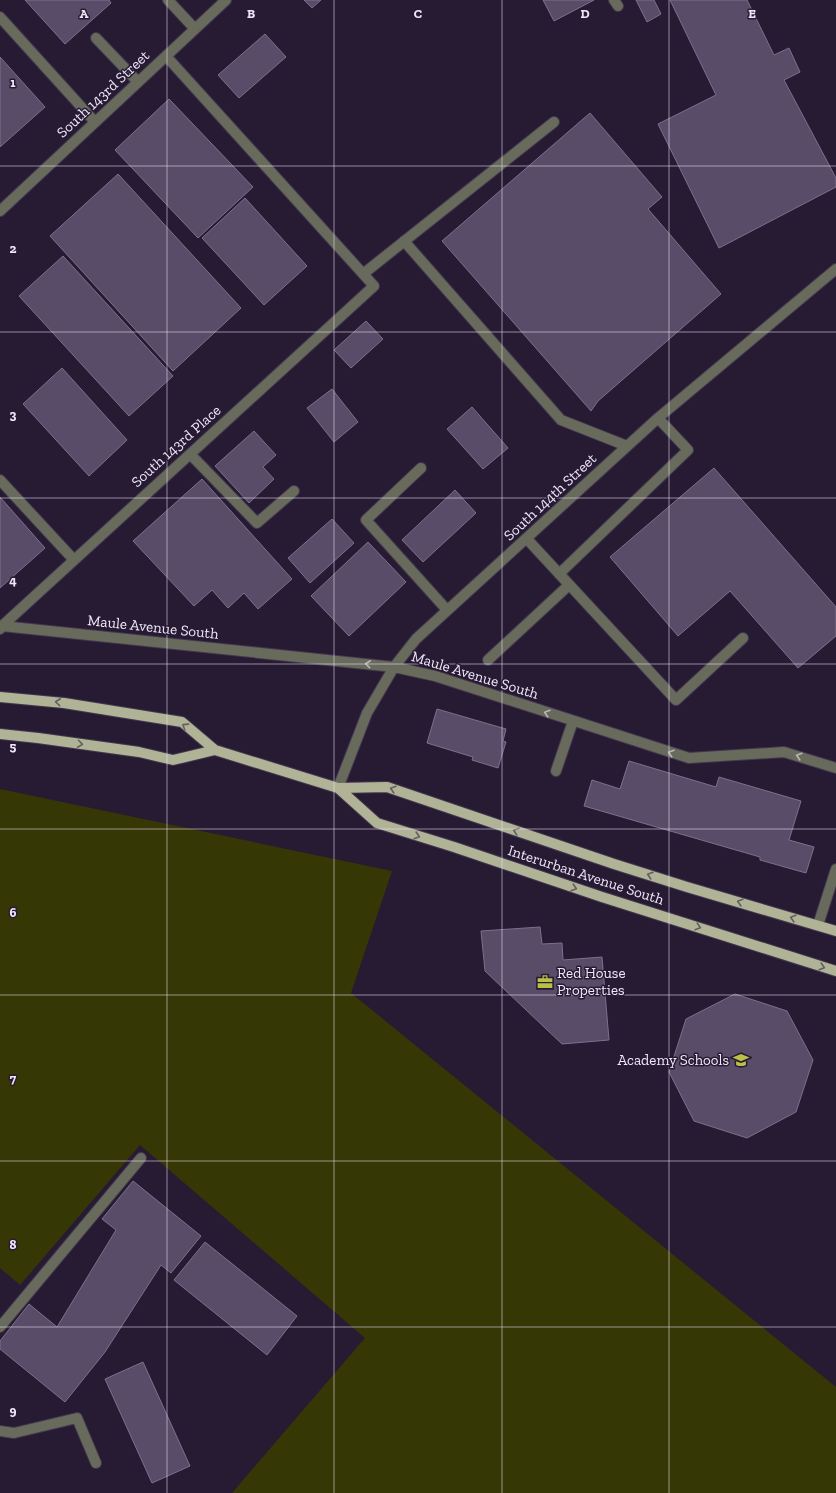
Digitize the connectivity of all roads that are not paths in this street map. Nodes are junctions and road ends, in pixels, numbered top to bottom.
1 (168, 0) edge
2 (226, 0) edge
3 (0, 17) edge
4 (195, 29) junction
5 (96, 38) dead end
6 (166, 56) junction
7 (138, 82) junction
8 (95, 122) junction
9 (554, 122) dead end
10 (0, 211) edge
11 (404, 241) junction
12 (836, 269) edge
13 (363, 274) junction
14 (658, 418) junction
15 (627, 446) junction
16 (190, 454) junction
17 (421, 468) dead end
18 (0, 480) edge
19 (294, 491) dead end
20 (527, 539) junction
21 (74, 560) junction
22 (560, 574) junction
23 (569, 585) junction
24 (447, 610) junction
25 (1, 628) edge
26 (743, 638) dead end
27 (488, 660) dead end
28 (394, 667) junction
29 (0, 696) edge
30 (573, 721) junction
31 (0, 734) edge
32 (215, 750) junction
33 (836, 768) edge
34 (556, 771) dead end
35 (338, 788) junction
36 (836, 869) edge
37 (818, 925) junction
38 (836, 931) edge
39 (836, 971) edge
40 (141, 1158) dead end
41 (0, 1327) edge
42 (0, 1431) edge
43 (96, 1463) dead end

1 - 4 street
2 - 4 street, South 143rd Street
3 - 8 street
4 - 6 street, South 143rd Street
5 - 7 street
6 - 7 street, South 143rd Street
6 - 13 street
7 - 8 street, South 143rd Street
8 - 10 street, South 143rd Street
9 - 11 street
11 - 13 street
11 - 15 street
12 - 14 street, South 144th Street
13 - 16 street, South 143rd Place
14 - 15 street, South 144th Street
14 - 22 street
15 - 20 street, South 144th Street
16 - 19 street
16 - 21 street, South 143rd Place
17 - 24 street
18 - 21 street
20 - 22 street
20 - 24 street, South 144th Street
21 - 25 street, South 143rd Place
22 - 23 street
23 - 26 street
23 - 27 street
24 - 28 street, South 144th Street
28 -> 25 street, Maule Avenue South
30 -> 28 street, Maule Avenue South
28 - 35 street, South 144th Street
32 -> 29 main road, Interurban Avenue South
33 -> 30 street, Maule Avenue South
30 - 34 street
31 -> 32 main road
32 - 35 main road, Interurban Avenue South
37 -> 35 main road, Interurban Avenue South
35 -> 39 main road, Interurban Avenue South
36 - 37 street
37 - 38 main road, Interurban Avenue South
40 - 41 street
42 - 43 street

